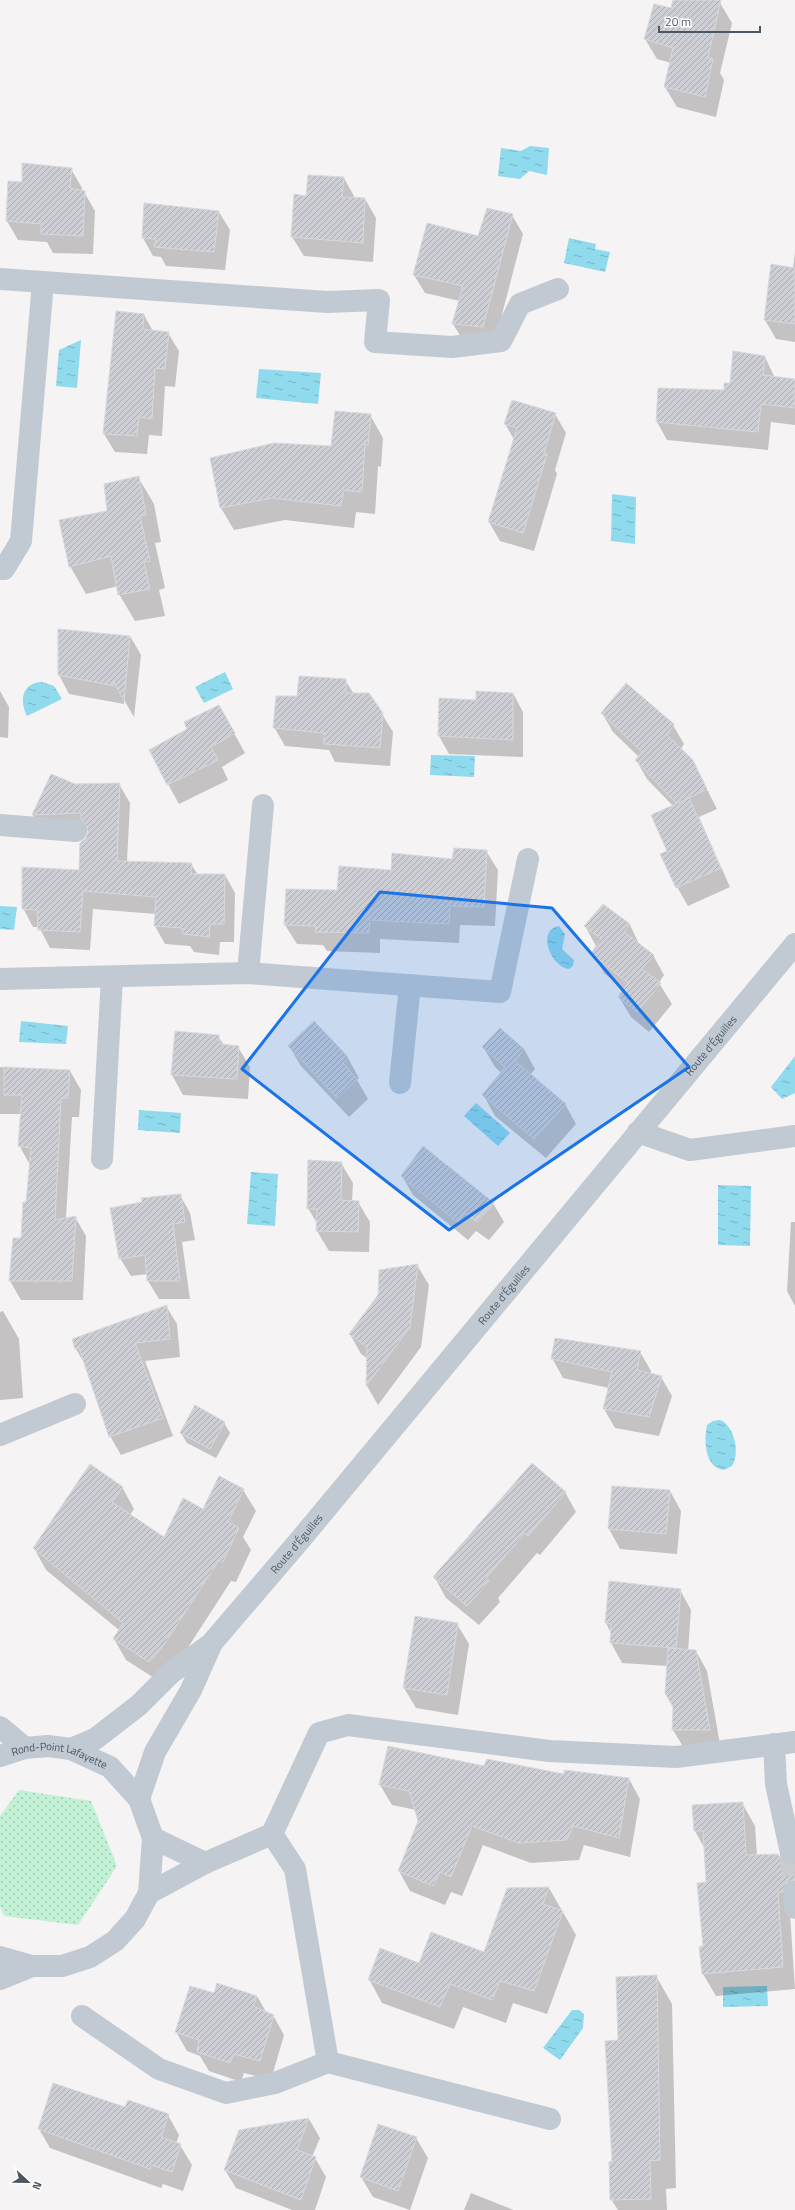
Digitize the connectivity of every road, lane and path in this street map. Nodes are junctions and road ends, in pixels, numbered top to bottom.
1 (0, 280) edge
2 (43, 282) junction
3 (558, 289) dead end
4 (0, 569) edge
5 (263, 805) dead end
6 (0, 825) edge
7 (76, 831) dead end
8 (528, 859) dead end
9 (795, 944) edge
10 (248, 973) junction
11 (112, 977) junction
12 (0, 979) edge
13 (410, 985) junction
14 (400, 1083) dead end
15 (638, 1132) junction
16 (795, 1136) edge
17 (102, 1159) dead end
18 (74, 1404) dead end
19 (0, 1435) edge
20 (211, 1644) junction
21 (0, 1727) edge
22 (795, 1742) edge
23 (774, 1744) junction
24 (25, 1748) junction
25 (71, 1749) junction
26 (0, 1756) edge
27 (139, 1799) junction
28 (272, 1834) junction
29 (153, 1838) junction
30 (791, 1853) dead end
31 (205, 1863) junction
32 (149, 1893) junction
33 (0, 1957) edge
34 (32, 1966) junction
35 (0, 1979) edge
36 (82, 2016) dead end
37 (328, 2062) junction
38 (550, 2119) dead end

1 - 2 street
2 - 3 street
2 - 4 street
5 - 10 street
6 - 7 street
8 - 13 street
9 - 15 street, Route d'Éguilles
10 - 11 street
10 - 13 street
11 - 12 street
11 - 17 street
13 - 14 street
15 - 16 street
15 - 20 street, Route d'Éguilles
18 - 19 street
20 - 25 street, Route d'Éguilles
20 - 27 street, Route d'Éguilles
21 - 24 street
22 - 23 street
23 - 28 street
23 - 30 street
24 - 25 street, Rond-Point Lafayette
24 - 26 street, Rond-Point Lafayette
25 - 27 street, Rond-Point Lafayette
27 - 29 street, Rond-Point Lafayette
28 - 31 street
28 - 37 street
29 - 31 street
29 - 32 street, Rond-Point Lafayette
31 - 32 street
32 - 34 street, Rond-Point Lafayette
33 - 34 street, Rond-Point Lafayette
34 - 35 street
36 - 37 street
37 - 38 street

